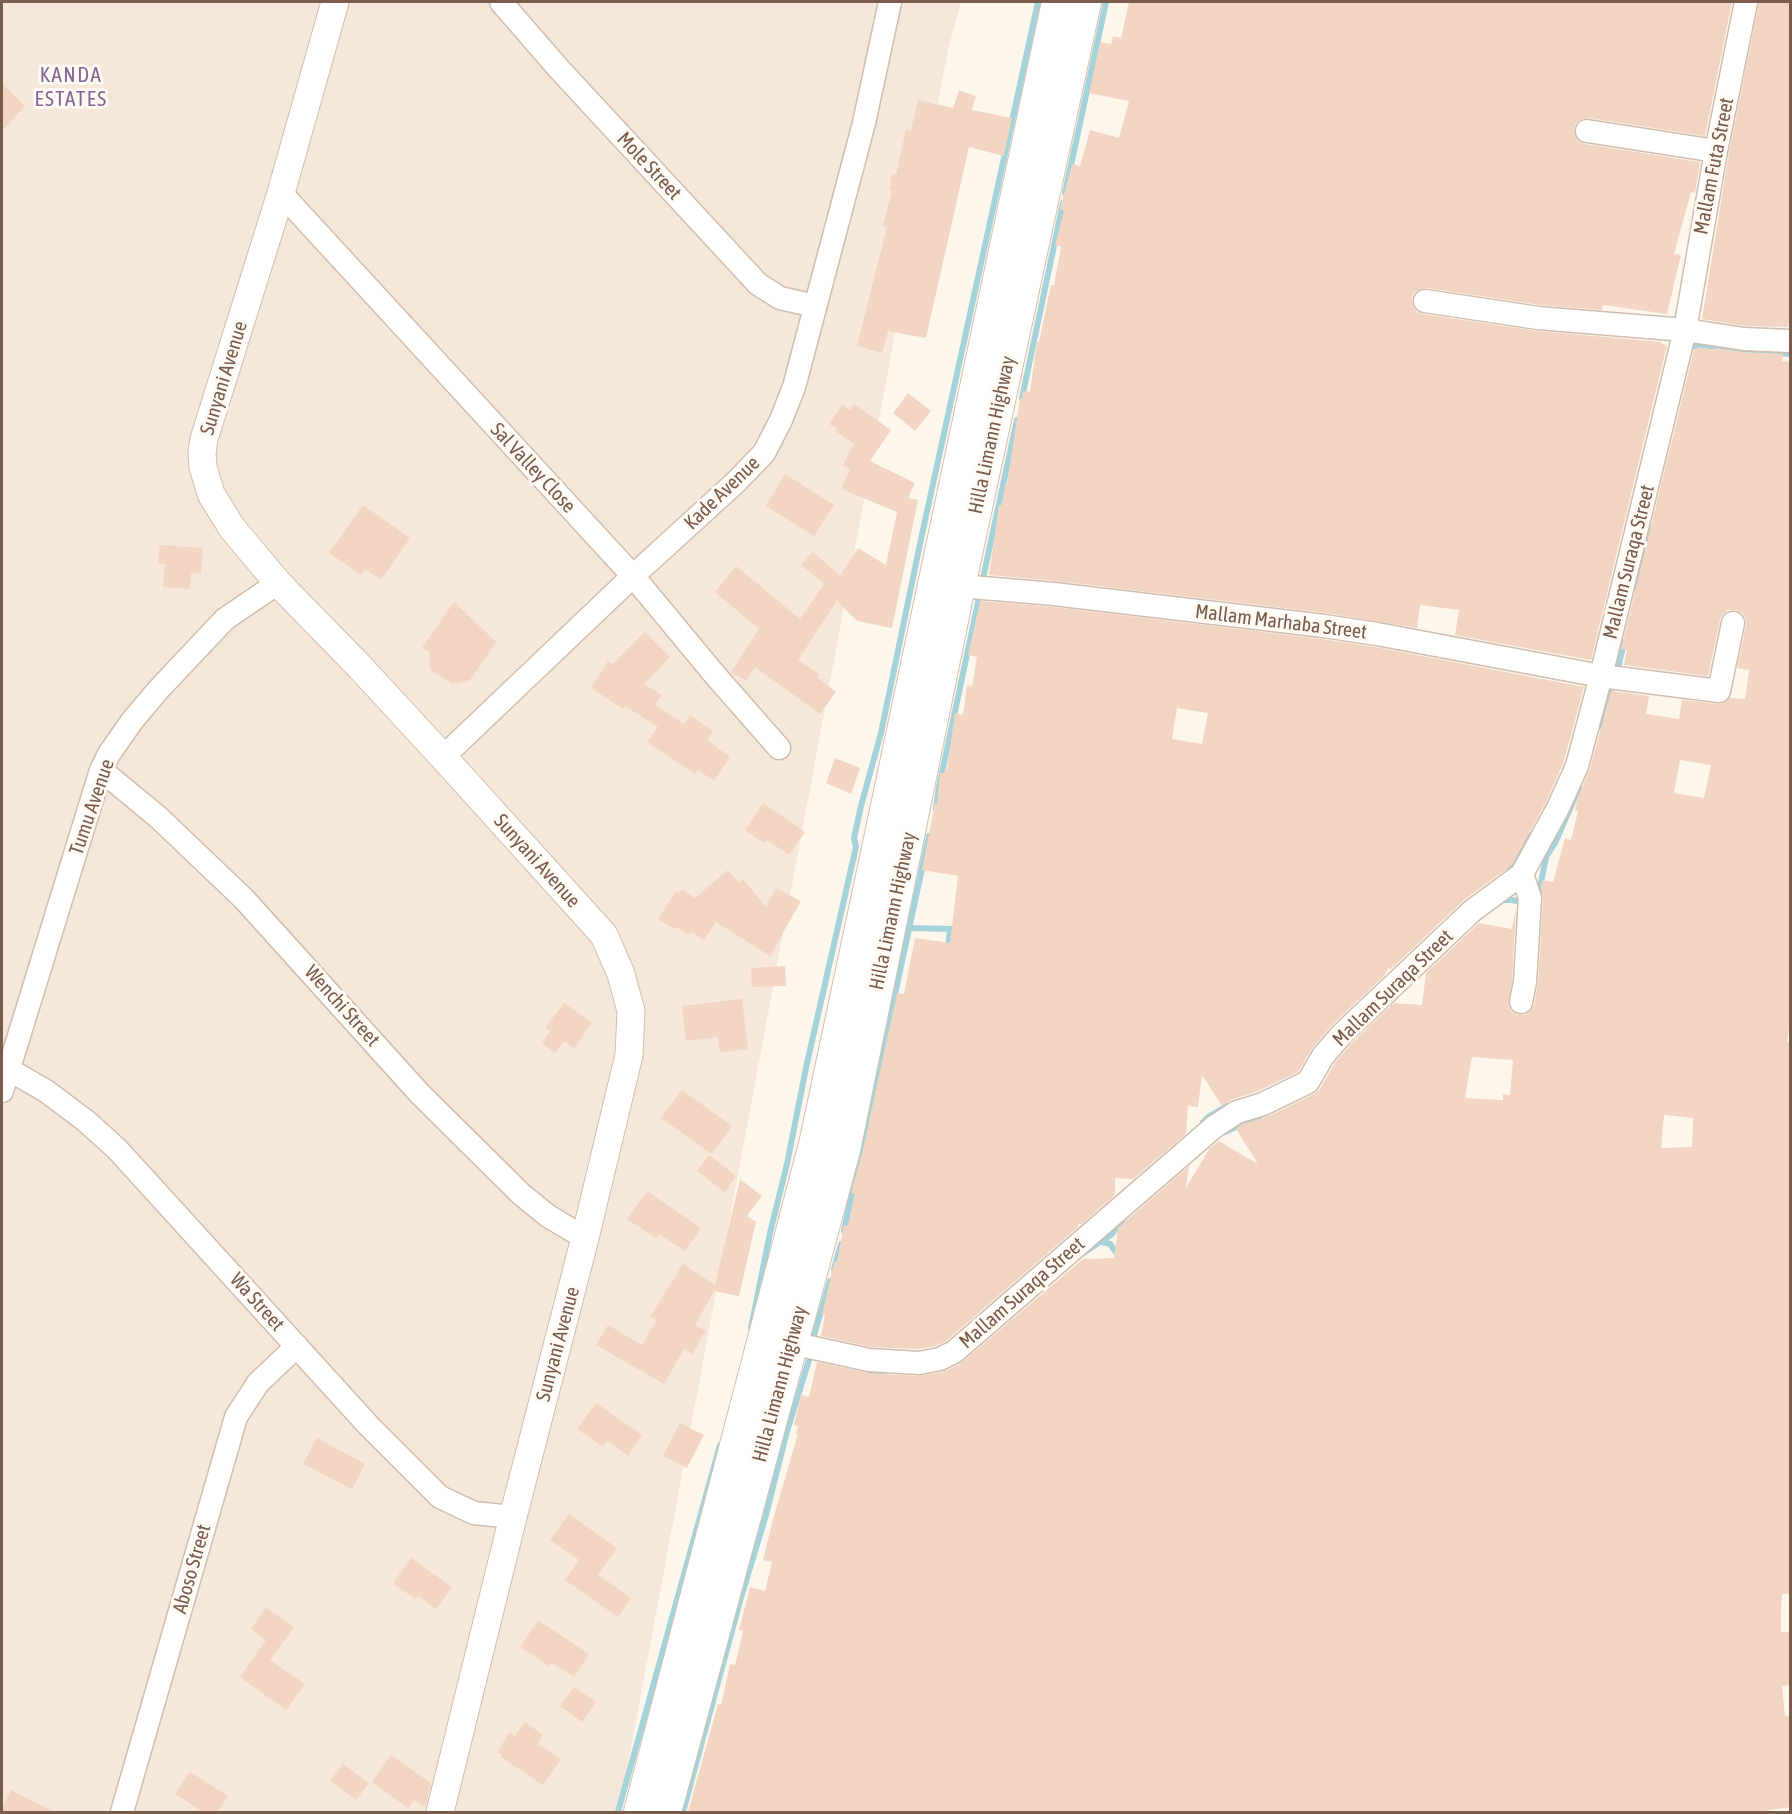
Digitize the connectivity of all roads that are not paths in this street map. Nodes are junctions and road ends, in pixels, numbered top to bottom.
1 (335, 2) edge
2 (501, 2) edge
3 (890, 2) edge
4 (1058, 2) edge
5 (1085, 2) edge
6 (1746, 2) edge
7 (1587, 131) dead end
8 (1716, 151) junction
9 (281, 193) junction
10 (1425, 301) dead end
11 (815, 306) junction
12 (1685, 330) junction
13 (1791, 341) edge
14 (633, 576) junction
15 (278, 583) junction
16 (959, 586) junction
17 (1733, 623) dead end
18 (1601, 676) junction
19 (779, 748) dead end
20 (443, 757) junction
21 (101, 770) junction
22 (1522, 874) junction
23 (1521, 1002) dead end
24 (8, 1069) junction
25 (2, 1091) edge
26 (585, 1238) junction
27 (791, 1343) junction
28 (297, 1346) junction
29 (513, 1517) junction
30 (122, 1812) edge
31 (440, 1812) edge
32 (640, 1812) edge
33 (665, 1812) edge

1 - 9 street, Sunyani Avenue
2 - 11 street, Mole Street
3 - 11 street, Kade Avenue
4 - 32 main road, Hilla Limann Highway
5 - 16 main road, Hilla Limann Highway
6 - 8 street, Mallam Futa Street
7 - 8 street
8 - 12 street, Mallam Futa Street
9 - 14 street, Sal Valley Close
9 - 15 street, Sunyani Avenue
10 - 12 street
11 - 14 street, Kade Avenue
12 - 13 street
12 - 18 street, Mallam Suraqa Street
14 - 19 street, Sal Valley Close
14 - 20 street, Kade Avenue
15 - 20 street, Sunyani Avenue
15 - 21 street, Tumu Avenue
16 - 18 street, Mallam Marhaba Street
16 - 27 main road, Hilla Limann Highway
17 - 18 street, Mallam Marhaba Street
18 - 22 street, Mallam Suraqa Street
20 - 26 street, Sunyani Avenue
21 - 24 street, Tumu Avenue
21 - 26 street, Wenchi Street
22 - 23 street
22 - 27 street, Mallam Suraqa Street
24 - 25 street, Tumu Avenue
24 - 28 street, Wa Street
26 - 29 street, Sunyani Avenue
27 - 33 main road, Hilla Limann Highway
28 - 29 street, Wa Street
28 - 30 street, Aboso Street
29 - 31 street, Sunyani Avenue

